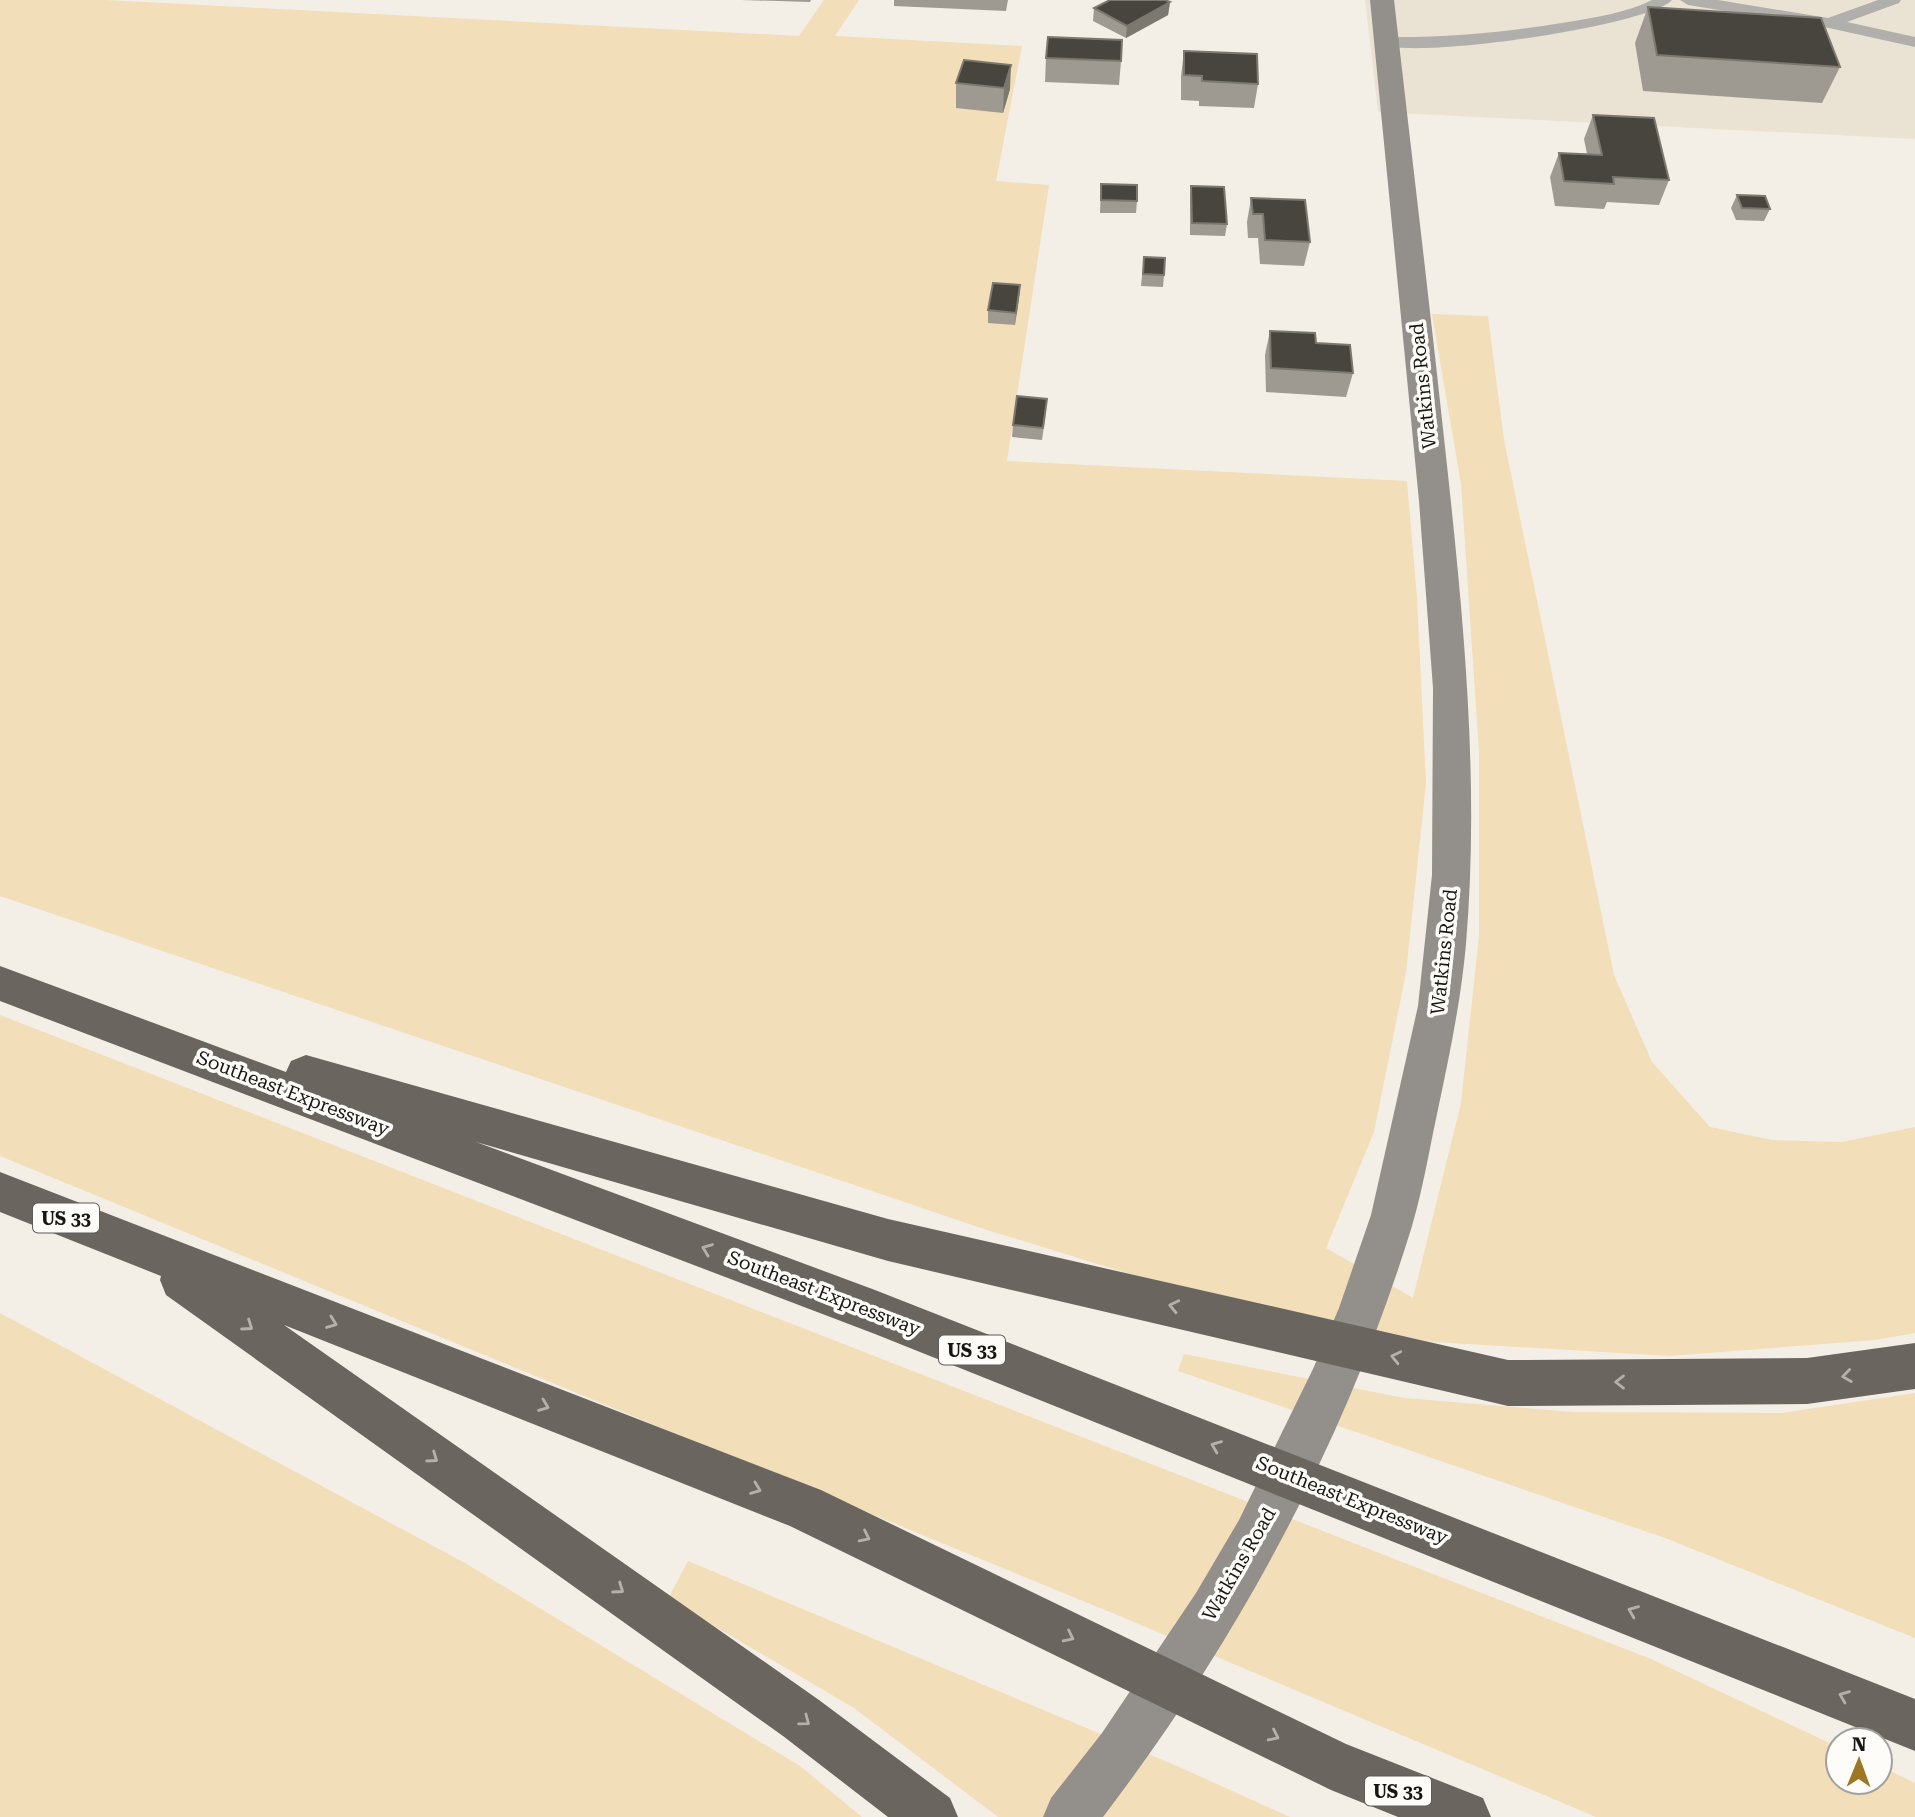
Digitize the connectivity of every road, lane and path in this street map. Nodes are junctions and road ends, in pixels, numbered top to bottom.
1 (1382, 0) edge
2 (1664, 0) edge
3 (1688, 0) edge
4 (1893, 0) edge
5 (1829, 23) junction
6 (1386, 42) junction
7 (1915, 43) edge
8 (15, 989) edge
9 (0, 1192) edge
10 (132, 1244) junction
11 (1915, 1366) edge
12 (1915, 1725) edge
13 (931, 1817) edge
14 (1070, 1817) edge
15 (1464, 1817) edge

1 - 6 street, Watkins Road
2 - 6 lane
3 - 5 lane
4 - 5 lane
5 - 7 lane
6 - 14 street, Watkins Road
11 -> 8 highway
12 -> 8 highway, Southeast Expressway / US 33
9 - 10 highway, US 33
10 -> 13 highway
10 -> 15 highway, US 33

